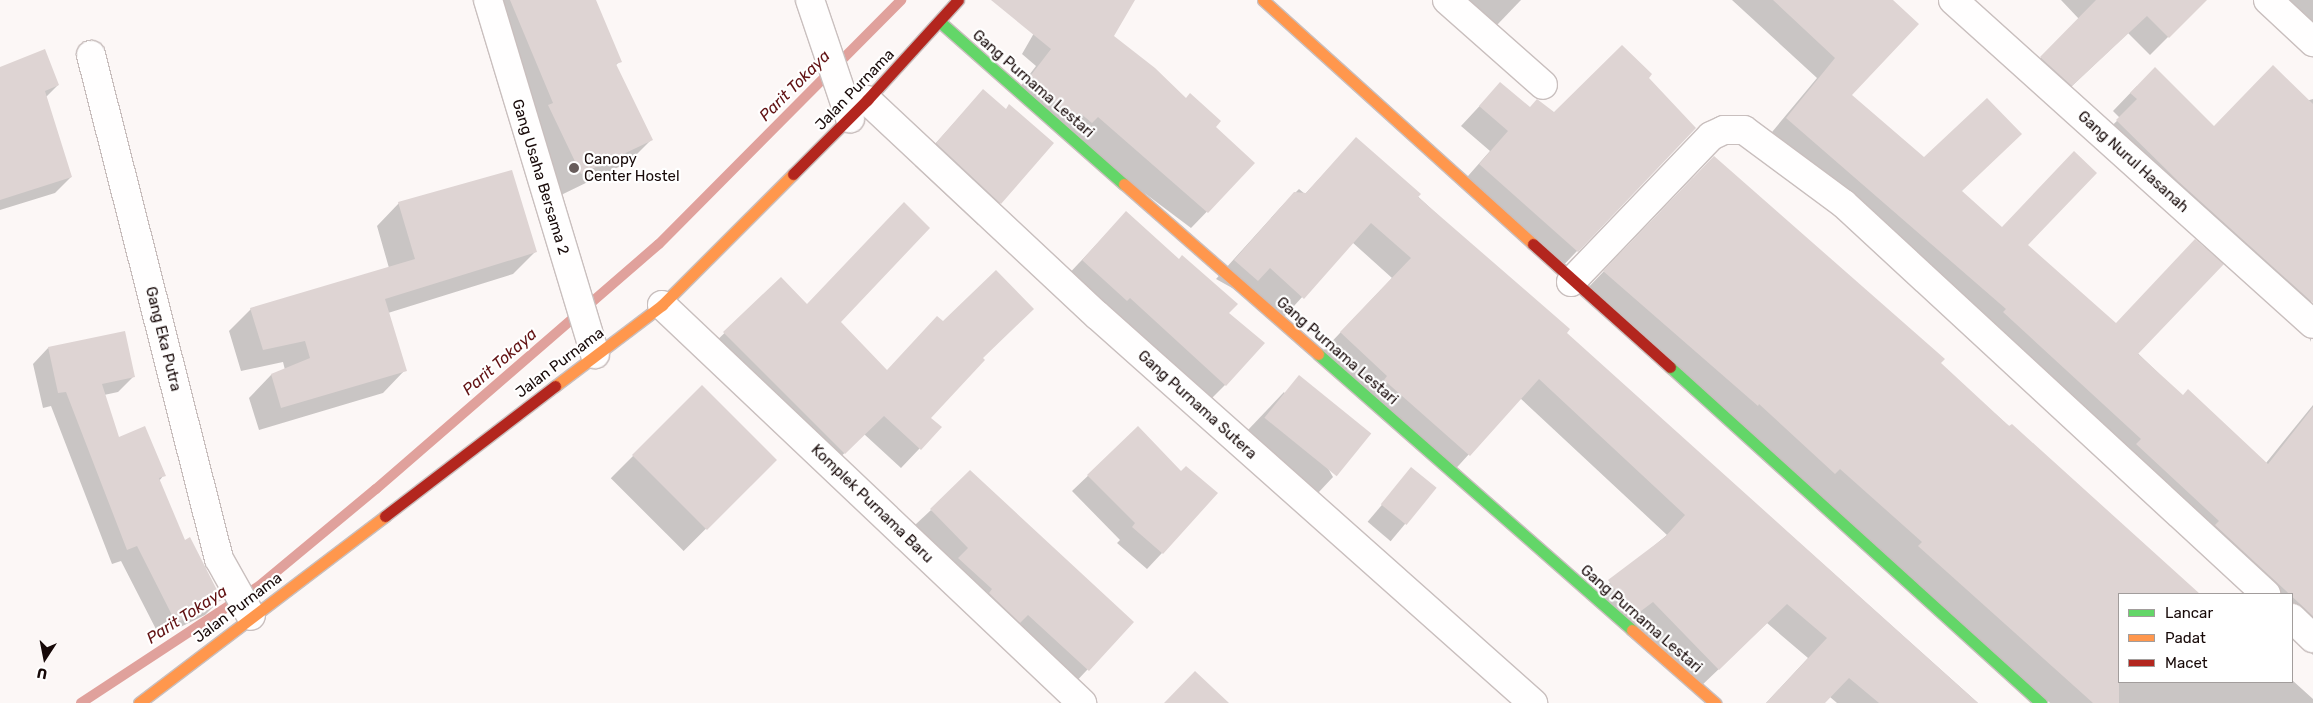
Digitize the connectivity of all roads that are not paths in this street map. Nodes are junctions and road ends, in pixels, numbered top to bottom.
1 (488, 0) edge
2 (810, 0) edge
3 (958, 0) edge
4 (1263, 0) edge
5 (1448, 0) edge
6 (1953, 0) edge
7 (2268, 0) edge
8 (940, 22) junction
9 (2313, 42) edge
10 (90, 55) dead end
11 (1543, 85) dead end
12 (858, 109) junction
13 (1571, 282) junction
14 (662, 305) junction
15 (2313, 324) edge
16 (592, 347) junction
17 (2265, 593) edge
18 (249, 612) junction
19 (2293, 619) edge
20 (2313, 638) edge
21 (139, 703) edge
22 (1082, 703) edge
23 (1533, 703) edge
24 (1715, 703) edge
25 (2041, 703) edge

1 - 16 street, Gang Usaha Bersama 2
2 - 12 street
3 - 8 street, Jalan Purnama
4 - 13 street
5 - 11 street
6 - 15 street, Gang Nurul Hasanah
7 - 9 street
8 - 12 street, Jalan Purnama
8 - 24 street, Gang Purnama Lestari
10 - 18 street, Gang Eka Putra
12 - 14 street, Jalan Purnama
12 - 23 street, Gang Purnama Sutera
13 - 17 street
13 - 25 street
14 - 16 street, Jalan Purnama
14 - 22 street, Komplek Purnama Baru
16 - 18 street, Jalan Purnama
18 - 21 street, Jalan Purnama
19 - 20 street

